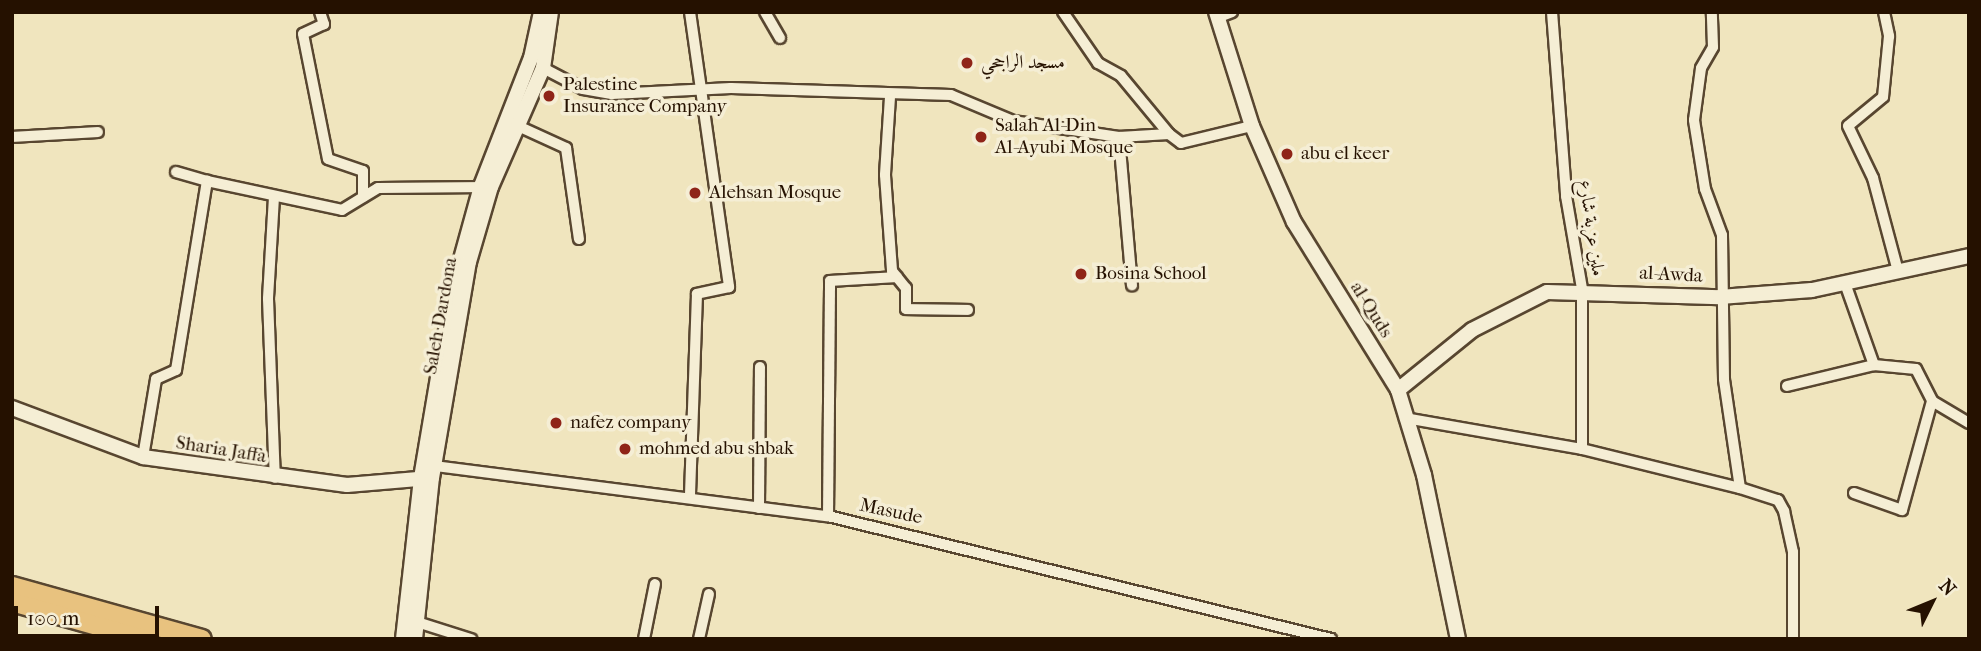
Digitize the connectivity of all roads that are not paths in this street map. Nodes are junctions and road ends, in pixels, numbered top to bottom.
1 (320, 12) edge
2 (541, 12) edge
3 (551, 12) edge
4 (690, 12) edge
5 (765, 12) edge
6 (1063, 12) edge
7 (1552, 12) edge
8 (1712, 12) edge
9 (1884, 12) edge
10 (1222, 14) edge
11 (780, 38) dead end
12 (543, 68) junction
13 (701, 90) junction
14 (890, 97) junction
15 (518, 126) junction
16 (1252, 126) junction
17 (97, 132) dead end
18 (1169, 134) junction
19 (12, 137) edge
20 (1119, 137) junction
21 (176, 172) dead end
22 (208, 181) junction
23 (486, 187) junction
24 (274, 197) junction
25 (363, 197) junction
26 (579, 239) dead end
27 (1969, 256) edge
28 (1898, 271) junction
29 (897, 277) junction
30 (1132, 285) dead end
31 (1846, 286) junction
32 (1582, 289) junction
33 (1720, 297) junction
34 (968, 310) dead end
35 (1874, 365) junction
36 (760, 368) dead end
37 (1787, 386) dead end
38 (1398, 390) junction
39 (1931, 401) junction
40 (12, 408) edge
41 (1405, 418) junction
42 (1969, 424) edge
43 (1582, 449) junction
44 (143, 457) junction
45 (429, 474) junction
46 (275, 478) junction
47 (1740, 488) junction
48 (1854, 492) dead end
49 (690, 498) junction
50 (759, 508) junction
51 (828, 516) junction
52 (655, 584) dead end
53 (12, 586) edge
54 (709, 594) dead end
55 (12, 603) edge
56 (417, 622) junction
57 (137, 638) edge
58 (202, 639) edge
59 (403, 639) edge
60 (415, 639) edge
61 (471, 639) edge
62 (644, 639) edge
63 (699, 639) edge
64 (1331, 639) edge
65 (1458, 639) edge
66 (1793, 639) edge

1 - 25 street
2 - 23 street, Saleh Dardona
3 - 12 street, Saleh Dardona
4 - 13 street
5 - 11 street
6 - 18 street
7 - 32 street, ملين عزبة شارع
8 - 33 street
9 - 28 street
10 - 16 street, al-Quds
12 - 13 street
12 - 15 street, Saleh Dardona
13 - 14 street
13 - 49 street
14 - 20 street
14 - 29 street
15 - 23 street, Saleh Dardona
15 - 26 street
16 - 18 street
16 - 38 street, al-Quds
17 - 19 street
18 - 20 street
20 - 30 street
21 - 22 street
22 - 24 street
22 - 44 street
23 - 25 street
23 - 45 street, Saleh Dardona
24 - 25 street
24 - 46 street
27 - 28 street, al-Awda
28 - 31 street, al-Awda
29 - 34 street
29 - 51 street
31 - 33 street, al-Awda
31 - 35 street
32 - 33 street, al-Awda
32 - 38 street, al-Awda
32 - 43 street, ملين عزبة شارع
33 - 47 street
35 - 37 street
35 - 39 street
36 - 50 street
38 - 41 street, al-Quds
39 - 42 street
39 - 48 street
40 - 44 street, Sharia Jaffa
41 - 43 street
41 - 65 street, al-Quds
43 - 47 street
44 - 46 street, Sharia Jaffa
45 - 46 street, Sharia Jaffa
45 - 49 street, Masude
45 - 56 street, Saleh Dardona
45 - 59 street, Saleh Dardona
47 - 66 street
49 - 50 street, Masude
50 - 51 street, Masude
51 - 64 street, Masude
52 - 62 street
53 - 58 highway
54 - 63 street
55 - 57 highway
56 - 60 street, Saleh Dardona
56 - 61 street

